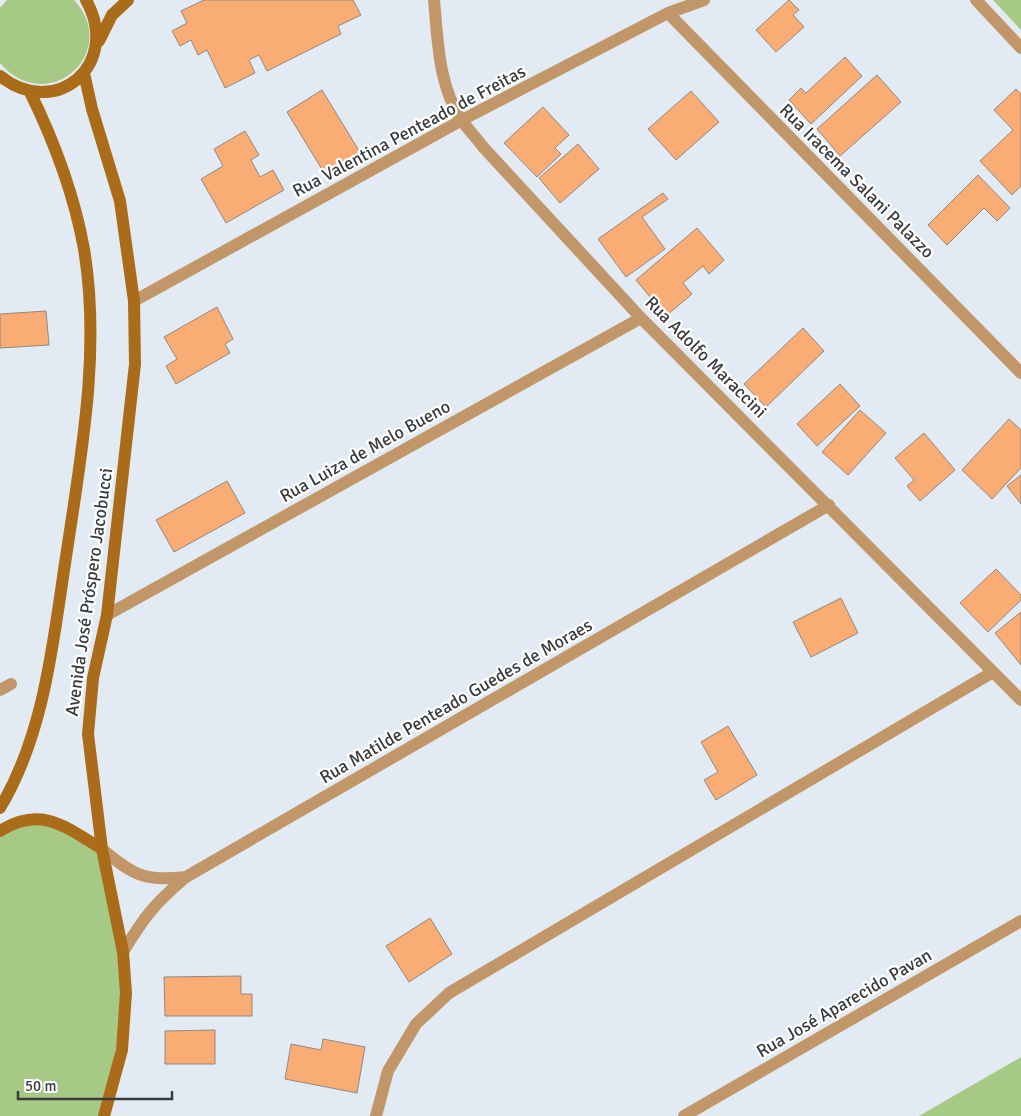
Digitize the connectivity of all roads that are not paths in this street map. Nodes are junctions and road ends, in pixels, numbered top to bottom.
1 (86, 0) edge
2 (128, 0) edge
3 (434, 0) edge
4 (704, 0) edge
5 (976, 0) edge
6 (668, 13) junction
7 (1021, 48) edge
8 (94, 55) junction
9 (84, 73) junction
10 (0, 76) edge
11 (6, 86) edge
12 (30, 92) junction
13 (462, 120) junction
14 (134, 300) junction
15 (641, 318) junction
16 (1021, 372) edge
17 (829, 505) junction
18 (106, 615) junction
19 (993, 672) junction
20 (1021, 700) edge
21 (0, 808) edge
22 (0, 832) edge
23 (102, 849) junction
24 (186, 877) junction
25 (1021, 921) edge
26 (124, 952) junction
27 (104, 1116) edge
28 (376, 1116) edge
29 (684, 1116) edge

1 - 8 main road
2 - 8 main road
3 - 13 street, Rua Adolfo Maraccini
4 - 6 street, Rua Valentina Penteado de Freitas
5 - 7 street
6 - 13 street, Rua Valentina Penteado de Freitas
6 - 16 street, Rua Iracema Salani Palazzo
8 - 9 main road
9 - 12 main road
9 - 14 main road, Avenida José Próspero Jacobucci
10 - 11 main road
11 - 12 main road
12 - 21 main road, Avenida José Próspero Jacobucci
13 - 14 street, Rua Valentina Penteado de Freitas
13 - 15 street, Rua Adolfo Maraccini
14 - 18 main road, Avenida José Próspero Jacobucci
15 - 17 street, Rua Adolfo Maraccini
15 - 18 street, Rua Luiza de Melo Bueno
17 - 19 street, Rua Adolfo Maraccini
17 - 24 street, Rua Matilde Penteado Guedes de Moraes
18 - 23 main road, Avenida José Próspero Jacobucci
19 - 20 street, Rua Adolfo Maraccini
19 - 28 street
22 - 23 main road
23 - 24 street
23 - 26 main road, Avenida José Próspero Jacobucci
24 - 26 street, Rua Matilde Penteado Guedes de Moraes
25 - 29 street, Rua José Aparecido Pavan
26 - 27 main road, Avenida José Próspero Jacobucci

